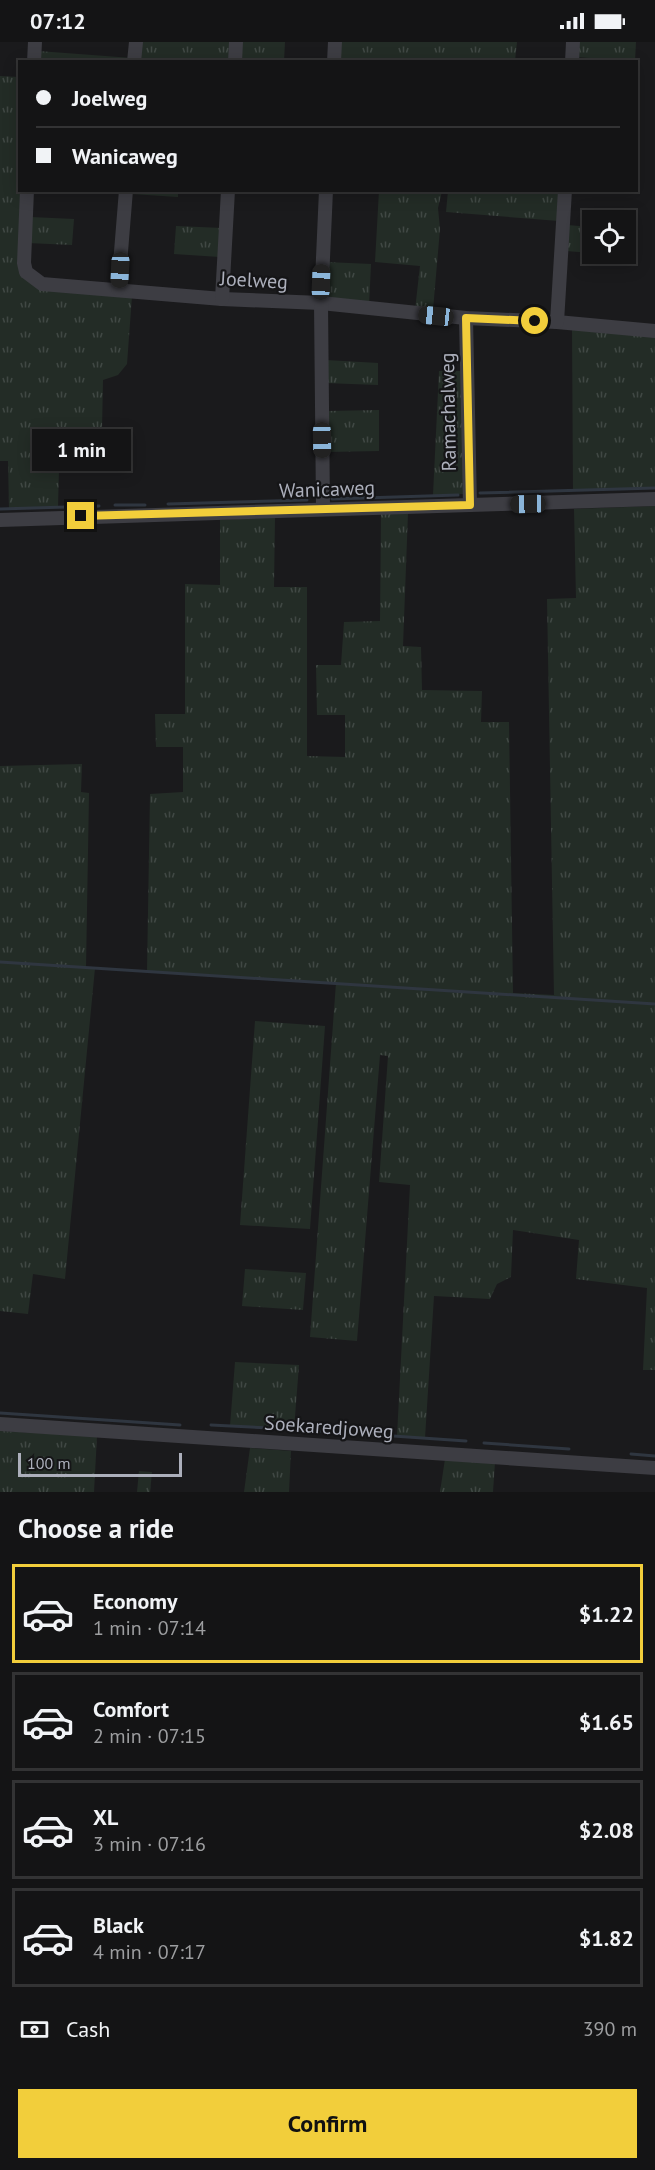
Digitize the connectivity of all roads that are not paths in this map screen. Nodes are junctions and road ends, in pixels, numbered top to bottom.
1 (35, 42) edge
2 (135, 42) edge
3 (236, 42) edge
4 (335, 42) edge
5 (573, 42) edge
6 (34, 60) edge
7 (135, 60) edge
8 (235, 60) edge
9 (334, 60) edge
10 (572, 60) edge
11 (27, 192) edge
12 (126, 192) edge
13 (228, 192) edge
14 (326, 192) edge
15 (565, 192) edge
16 (118, 289) junction
17 (222, 299) junction
18 (321, 303) junction
19 (466, 318) junction
20 (557, 322) junction
21 (655, 331) edge
22 (655, 499) edge
23 (470, 505) junction
24 (323, 509) junction
25 (0, 520) edge
26 (0, 1424) edge
27 (655, 1468) edge

1 - 6 street
2 - 7 street
3 - 8 street
4 - 9 street
5 - 10 street
11 - 16 street, Joelweg
12 - 16 street
13 - 17 street
14 - 18 street
15 - 20 street
16 - 17 street, Joelweg
17 - 18 street, Joelweg
18 - 19 street, Joelweg
18 - 24 street
19 - 20 street, Joelweg
19 - 23 street, Ramachalweg
20 - 21 street, Joelweg
22 - 23 street, Wanicaweg
23 - 24 street, Wanicaweg
24 - 25 street, Wanicaweg
26 - 27 street, Soekaredjoweg

